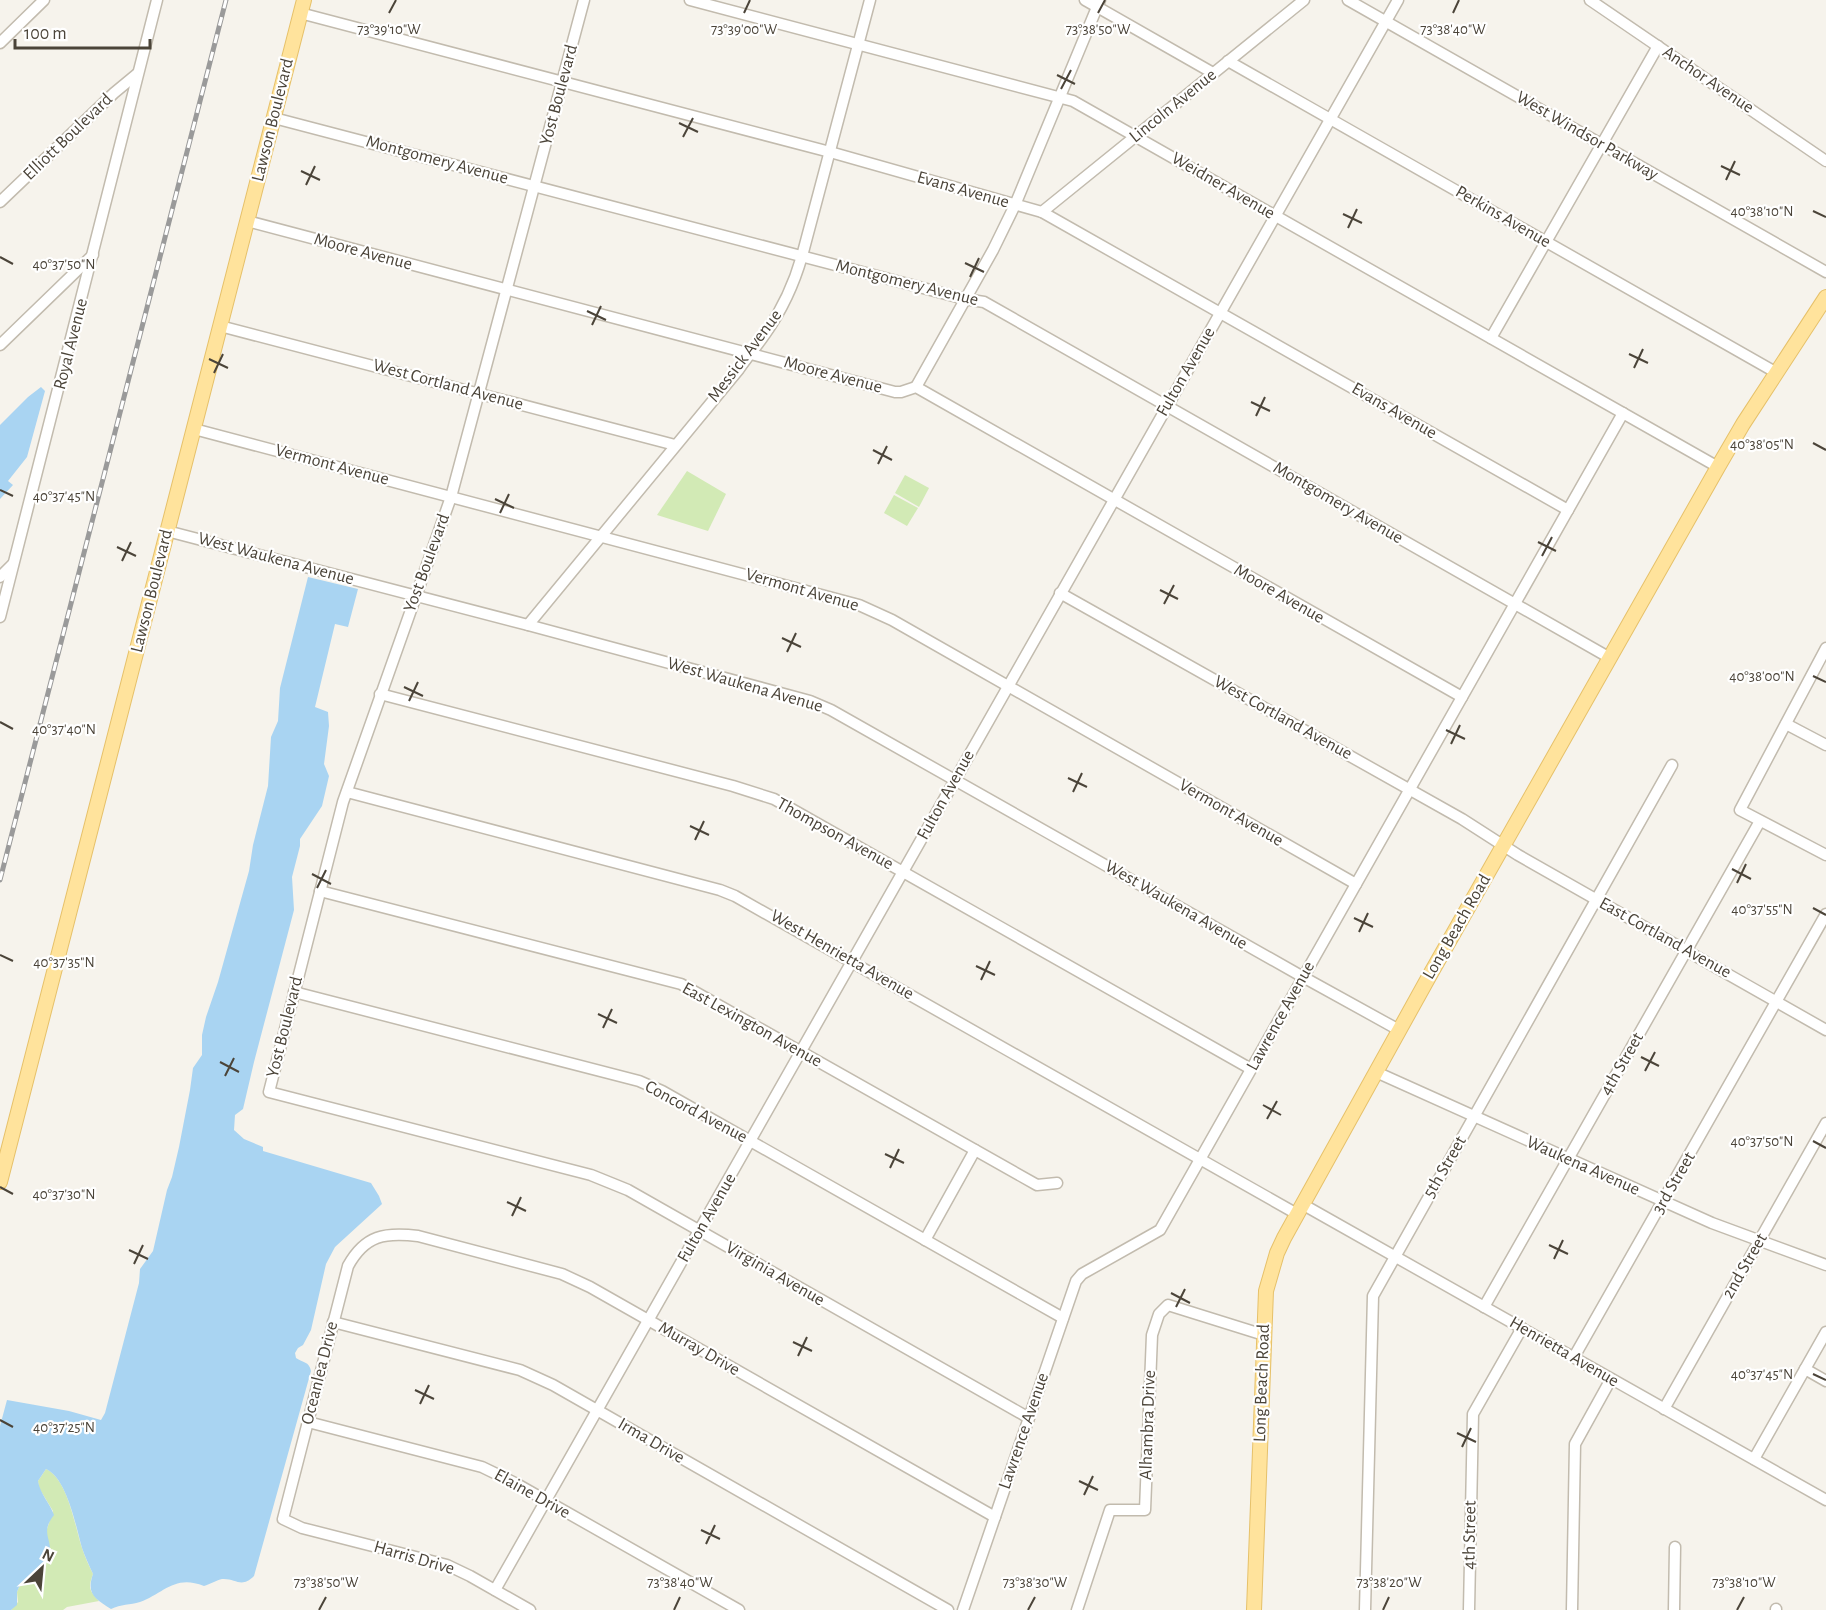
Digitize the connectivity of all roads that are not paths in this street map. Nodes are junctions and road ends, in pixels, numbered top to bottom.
1 (157, 0) edge
2 (584, 0) edge
3 (690, 0) edge
4 (870, 0) edge
5 (1085, 0) edge
6 (1305, 0) edge
7 (1348, 0) edge
8 (1398, 0) edge
9 (1590, 0) edge
10 (38, 2) edge
11 (1099, 4) edge
12 (302, 7) edge
13 (1386, 22) junction
14 (0, 43) edge
15 (858, 45) junction
16 (1658, 46) junction
17 (1228, 61) junction
18 (138, 73) junction
19 (1213, 73) junction
20 (562, 82) junction
21 (1060, 97) junction
22 (274, 118) junction
23 (1330, 118) junction
24 (1135, 136) junction
25 (1601, 144) junction
26 (830, 152) junction
27 (1826, 161) edge
28 (535, 186) junction
29 (0, 202) edge
30 (1015, 205) junction
31 (1042, 212) junction
32 (1275, 216) junction
33 (247, 221) junction
34 (1546, 242) junction
35 (93, 255) junction
36 (802, 256) junction
37 (1826, 272) edge
38 (507, 289) junction
39 (1826, 297) edge
40 (965, 299) junction
41 (1220, 313) junction
42 (220, 326) junction
43 (1491, 338) junction
44 (0, 345) edge
45 (750, 354) junction
46 (1777, 372) junction
47 (916, 387) junction
48 (480, 393) junction
49 (1167, 406) junction
50 (1623, 413) junction
51 (194, 429) junction
52 (675, 445) junction
53 (1718, 467) junction
54 (451, 497) junction
55 (1113, 500) junction
56 (1568, 510) junction
57 (167, 531) junction
58 (601, 536) junction
59 (14, 564) junction
60 (0, 578) edge
61 (1060, 594) junction
62 (415, 596) junction
63 (1515, 604) junction
64 (0, 617) edge
65 (528, 625) junction
66 (1826, 648) edge
67 (1610, 658) junction
68 (1008, 686) junction
69 (380, 694) junction
70 (1462, 697) junction
71 (1786, 724) junction
72 (1826, 746) edge
73 (1672, 765) dead end
74 (955, 780) junction
75 (1410, 789) junction
76 (347, 792) junction
77 (1760, 821) junction
78 (1503, 846) junction
79 (1826, 855) edge
80 (903, 872) junction
81 (1356, 884) junction
82 (320, 891) junction
83 (1596, 899) junction
84 (1826, 914) edge
85 (1686, 950) junction
86 (852, 962) junction
87 (1303, 977) junction
88 (294, 992) junction
89 (1776, 1001) junction
90 (1399, 1030) junction
91 (1826, 1030) edge
92 (801, 1051) junction
93 (1251, 1069) junction
94 (1376, 1072) junction
95 (301, 1100) joint
96 (1473, 1117) junction
97 (1826, 1123) edge
98 (750, 1141) junction
99 (975, 1150) junction
100 (1200, 1159) junction
101 (1568, 1159) junction
102 (0, 1182) edge
103 (1057, 1183) dead end
104 (1664, 1202) junction
105 (1300, 1209) junction
106 (699, 1231) junction
107 (384, 1235) joint
108 (925, 1240) junction
109 (1759, 1241) junction
110 (1395, 1256) junction
111 (1826, 1265) edge
112 (1485, 1307) junction
113 (1063, 1318) junction
114 (648, 1321) junction
115 (333, 1322) junction
116 (1521, 1328) junction
117 (1826, 1332) edge
118 (1264, 1335) junction
119 (1574, 1358) junction
120 (1805, 1369) junction
121 (1611, 1379) junction
122 (1826, 1381) edge
123 (1664, 1408) junction
124 (597, 1410) junction
125 (1029, 1418) junction
126 (308, 1422) junction
127 (1754, 1460) junction
128 (546, 1500) junction
129 (1826, 1500) edge
130 (994, 1517) junction
131 (291, 1523) joint
132 (1675, 1547) dead end
133 (495, 1590) junction
134 (530, 1610) edge
135 (739, 1610) edge
136 (948, 1610) edge
137 (963, 1610) edge
138 (1077, 1610) edge
139 (1254, 1610) edge
140 (1365, 1610) edge
141 (1468, 1610) edge
142 (1572, 1610) edge
143 (1674, 1610) edge

1 - 18 street, Royal Avenue
2 - 20 street, Yost Boulevard
3 - 15 street, Weidner Avenue
4 - 15 street, Messick Avenue
5 - 11 street
6 - 17 street, Lincoln Avenue
7 - 13 street, West Windsor Parkway
8 - 13 street, Fulton Avenue
9 - 16 street, Anchor Avenue
10 - 14 street
11 - 19 street
11 - 21 street
12 - 20 street, Evans Avenue
12 - 22 main road, Lawson Boulevard
13 - 23 street, Fulton Avenue
13 - 25 street, West Windsor Parkway
15 - 21 street, Weidner Avenue
15 - 26 street, Messick Avenue
16 - 25 street
16 - 27 street, Anchor Avenue
17 - 19 street, Lincoln Avenue
17 - 23 street, Perkins Avenue
18 - 29 street, Elliott Boulevard
18 - 35 street, Royal Avenue
19 - 24 street, Lincoln Avenue
20 - 26 street, Evans Avenue
20 - 28 street, Yost Boulevard
21 - 24 street, Weidner Avenue
21 - 30 street
22 - 28 street, Montgomery Avenue
22 - 33 main road, Lawson Boulevard
23 - 32 street, Fulton Avenue
23 - 34 street, Perkins Avenue
24 - 31 street, Lincoln Avenue
24 - 32 street, Weidner Avenue
25 - 34 street
25 - 37 street, West Windsor Parkway
26 - 30 street, Evans Avenue
26 - 36 street, Messick Avenue
28 - 36 street, Montgomery Avenue
28 - 38 street, Yost Boulevard
30 - 31 street, Evans Avenue
30 - 40 street
31 - 41 street, Evans Avenue
32 - 41 street, Fulton Avenue
32 - 43 street, Weidner Avenue
33 - 38 street, Moore Avenue
33 - 42 main road, Lawson Boulevard
34 - 43 street
34 - 46 street, Perkins Avenue
35 - 44 street
35 - 59 street, Royal Avenue
36 - 40 street, Montgomery Avenue
36 - 45 street, Messick Avenue
38 - 45 street, Moore Avenue
38 - 48 street, Yost Boulevard
39 - 46 main road, Long Beach Road
40 - 47 street
40 - 49 street, Montgomery Avenue
41 - 49 street, Fulton Avenue
41 - 56 street, Evans Avenue
42 - 48 street, West Cortland Avenue
42 - 51 main road, Lawson Boulevard
43 - 50 street, Weidner Avenue
45 - 47 street, Moore Avenue
45 - 52 street, Messick Avenue
46 - 53 main road, Long Beach Road
47 - 55 street, Moore Avenue
48 - 52 street, West Cortland Avenue
48 - 54 street, Yost Boulevard
49 - 55 street, Fulton Avenue
49 - 63 street, Montgomery Avenue
50 - 53 street, Weidner Avenue
50 - 56 street, Lawrence Avenue
51 - 54 street, Vermont Avenue
51 - 57 main road, Lawson Boulevard
52 - 58 street, Messick Avenue
53 - 67 main road, Long Beach Road
54 - 58 street, Vermont Avenue
54 - 62 street, Yost Boulevard
55 - 61 street, Fulton Avenue
55 - 70 street, Moore Avenue
56 - 63 street, Lawrence Avenue
57 - 62 street, West Waukena Avenue
57 - 102 main road, Lawson Boulevard
58 - 65 street, Messick Avenue
58 - 68 street, Vermont Avenue
59 - 60 street
59 - 64 street, Royal Avenue
61 - 68 street, Fulton Avenue
61 - 75 street, West Cortland Avenue
62 - 65 street, West Waukena Avenue
62 - 69 street, Yost Boulevard
63 - 67 street, Montgomery Avenue
63 - 70 street, Lawrence Avenue
65 - 74 street, West Waukena Avenue
66 - 71 street
67 - 78 main road, Long Beach Road
68 - 74 street, Fulton Avenue
68 - 81 street, Vermont Avenue
69 - 76 street, Yost Boulevard
69 - 80 street, Thompson Avenue
70 - 75 street, Lawrence Avenue
71 - 72 street
71 - 77 street
73 - 83 street, 5th Street
74 - 80 street, Fulton Avenue
74 - 87 street, West Waukena Avenue
75 - 78 street, West Cortland Avenue
75 - 81 street, Lawrence Avenue
76 - 82 street, Yost Boulevard
76 - 86 street, West Henrietta Avenue
77 - 79 street
77 - 85 street, 4th Street
78 - 83 street, East Cortland Avenue
78 - 90 main road, Long Beach Road
80 - 86 street, Fulton Avenue
80 - 93 street, Thompson Avenue
81 - 87 street, Lawrence Avenue
82 - 88 street, Yost Boulevard
82 - 92 street, East Lexington Avenue
83 - 85 street, East Cortland Avenue
83 - 96 street, 5th Street
84 - 89 street, 3rd Street
85 - 89 street, East Cortland Avenue
85 - 101 street, 4th Street
86 - 92 street, Fulton Avenue
86 - 100 street, West Henrietta Avenue
87 - 90 street, West Waukena Avenue
87 - 93 street, Lawrence Avenue
88 - 95 street, Yost Boulevard
88 - 98 street, Concord Avenue
89 - 91 street, East Cortland Avenue
89 - 104 street, 3rd Street
90 - 94 main road, Long Beach Road
92 - 98 street, Fulton Avenue
92 - 99 street, East Lexington Avenue
93 - 100 street, Lawrence Avenue
94 - 96 street, Waukena Avenue
94 - 105 main road, Long Beach Road
95 - 106 street, Virginia Avenue
96 - 101 street, Waukena Avenue
96 - 110 street, 5th Street
97 - 109 street, 2nd Street
98 - 106 street, Fulton Avenue
98 - 108 street, Concord Avenue
99 - 103 street, East Lexington Avenue
99 - 108 street
100 - 105 street, West Henrietta Avenue
100 - 113 street, Lawrence Avenue
101 - 104 street, Waukena Avenue
101 - 112 street, 4th Street
104 - 109 street, Waukena Avenue
104 - 119 street, 3rd Street
105 - 110 street, Henrietta Avenue
105 - 118 main road, Long Beach Road
106 - 114 street, Fulton Avenue
106 - 125 street, Virginia Avenue
107 - 114 street, Murray Drive
107 - 115 street, Oceanlea Drive
108 - 113 street, Concord Avenue
109 - 111 street, Waukena Avenue
109 - 123 street, 2nd Street
110 - 112 street, Henrietta Avenue
110 - 140 street, 5th Street
112 - 116 street, Henrietta Avenue
113 - 125 street, Lawrence Avenue
114 - 124 street, Fulton Avenue
114 - 130 street, Murray Drive
115 - 124 street, Irma Drive
115 - 126 street, Oceanlea Drive
116 - 119 street, Henrietta Avenue
116 - 141 street, 4th Street
117 - 120 street
118 - 138 street, Alhambra Drive
118 - 139 main road, Long Beach Road
119 - 121 street, Henrietta Avenue
120 - 122 street
120 - 127 street
121 - 123 street, Henrietta Avenue
121 - 142 street
123 - 127 street, Henrietta Avenue
124 - 128 street, Fulton Avenue
124 - 136 street, Irma Drive
125 - 130 street, Lawrence Avenue
126 - 128 street, Elaine Drive
126 - 131 street, Oceanlea Drive
127 - 129 street, Henrietta Avenue
128 - 133 street, Fulton Avenue
128 - 135 street, Elaine Drive
130 - 137 street, Lawrence Avenue
131 - 133 street, Harris Drive
132 - 143 street
133 - 134 street, Harris Drive

